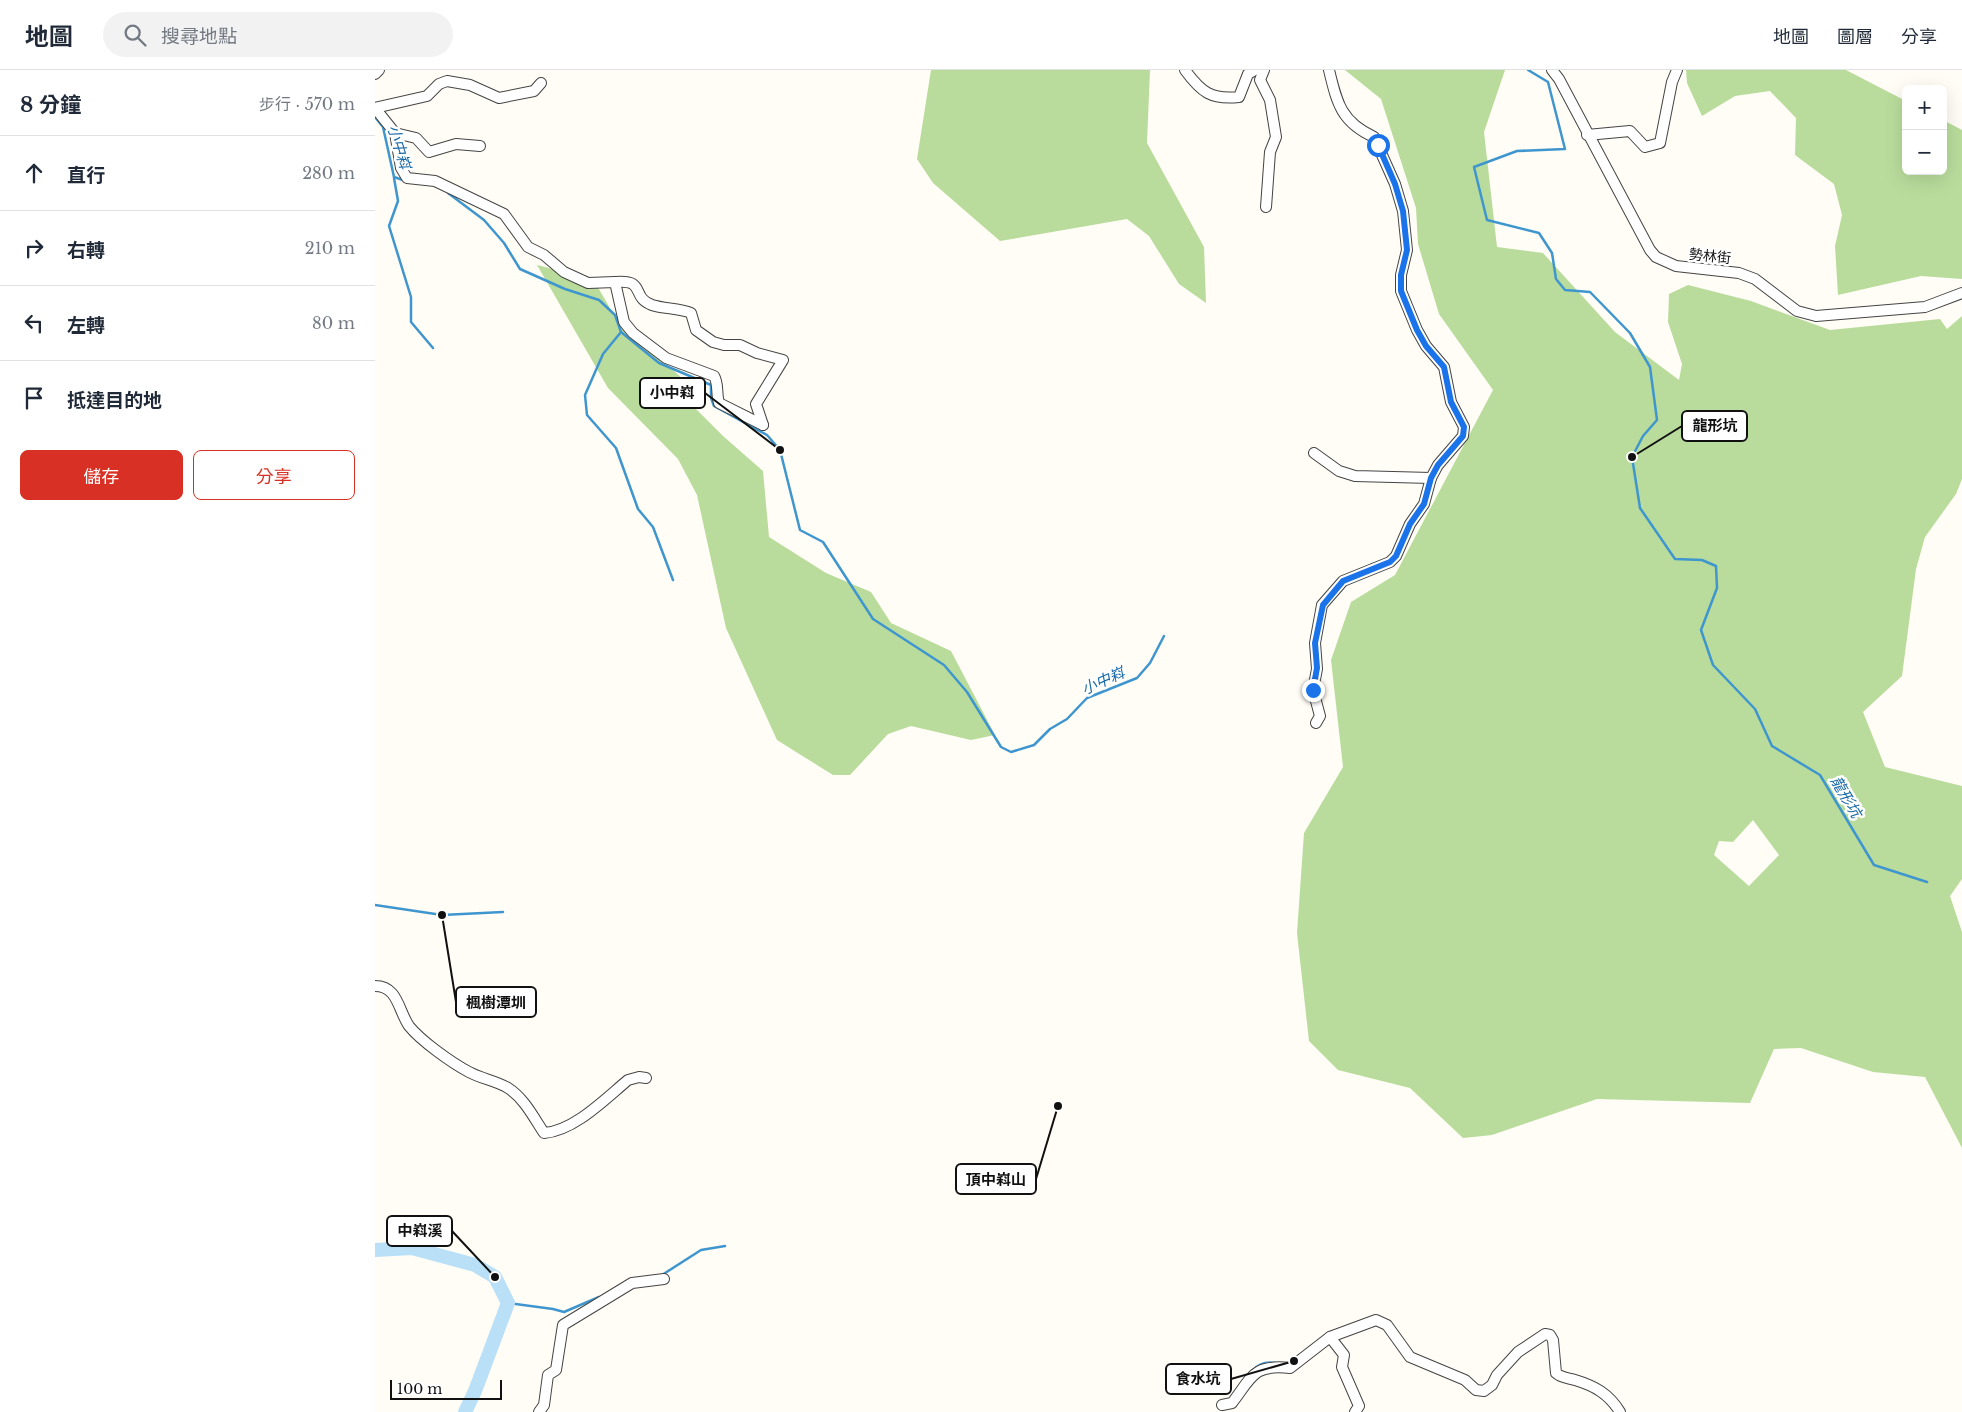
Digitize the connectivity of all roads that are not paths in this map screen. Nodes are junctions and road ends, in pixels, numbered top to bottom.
1 (379, 70) edge
2 (1185, 70) edge
3 (1255, 70) edge
4 (1264, 70) edge
5 (1329, 70) edge
6 (1551, 70) edge
7 (1677, 70) edge
8 (375, 74) edge
9 (541, 83) dead end
10 (375, 108) edge
11 (395, 133) junction
12 (1587, 135) junction
13 (480, 146) dead end
14 (1266, 206) dead end
15 (615, 282) junction
16 (1962, 293) edge
17 (1314, 453) dead end
18 (1431, 478) junction
19 (1316, 723) dead end
20 (375, 986) edge
21 (646, 1078) dead end
22 (664, 1279) dead end
23 (1330, 1337) junction
24 (1227, 1404) dead end
25 (539, 1412) edge
26 (1355, 1412) edge
27 (1620, 1412) edge

1 - 8 street
2 - 3 street
4 - 14 street
5 - 18 street
6 - 12 street, 勢林街
7 - 12 street
9 - 10 street
10 - 11 street
11 - 13 street
11 - 15 street
12 - 16 street, 勢林街
15 - 15 street
17 - 18 street
18 - 19 street
20 - 21 street
22 - 25 street
23 - 24 street
23 - 26 street
23 - 27 street

